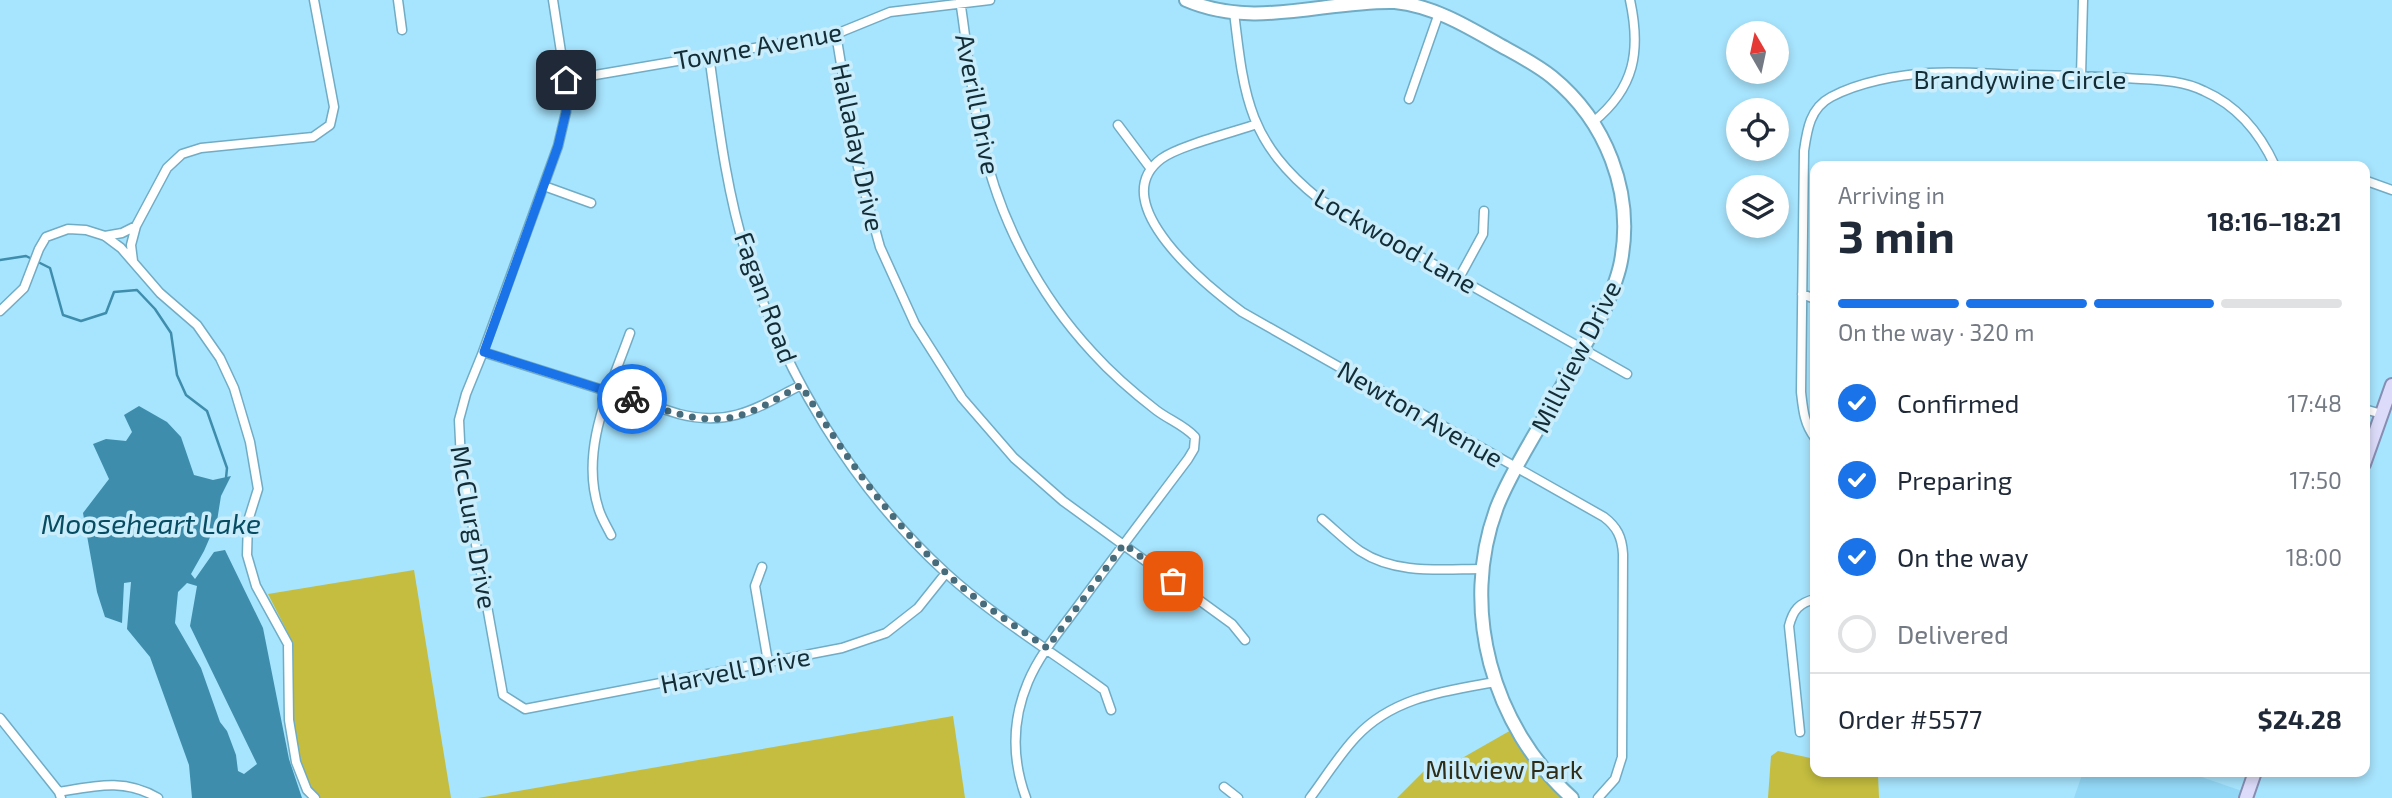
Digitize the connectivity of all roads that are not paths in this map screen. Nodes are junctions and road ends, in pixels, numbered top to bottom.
1 (314, 0) edge
2 (398, 0) edge
3 (553, 0) edge
4 (990, 0) edge
5 (1186, 0) edge
6 (1630, 0) edge
7 (2083, 0) edge
8 (961, 2) edge
9 (1234, 12) junction
10 (1439, 13) junction
11 (402, 30) dead end
12 (836, 34) junction
13 (709, 55) junction
14 (2081, 76) junction
15 (566, 80) junction
16 (1409, 99) dead end
17 (1593, 122) junction
18 (1256, 124) junction
19 (1118, 125) dead end
20 (2272, 161) edge
21 (1151, 169) junction
22 (2370, 182) edge
23 (544, 186) junction
24 (2392, 190) edge
25 (591, 203) dead end
26 (1484, 211) dead end
27 (136, 226) junction
28 (105, 236) junction
29 (133, 261) junction
30 (1459, 278) junction
31 (1802, 295) junction
32 (1810, 297) edge
33 (0, 311) edge
34 (630, 333) dead end
35 (1583, 348) junction
36 (484, 352) junction
37 (1627, 374) dead end
38 (801, 385) junction
39 (2392, 385) edge
40 (609, 391) junction
41 (2370, 411) edge
42 (2382, 414) junction
43 (1810, 431) edge
44 (2370, 447) edge
45 (1517, 467) junction
46 (1322, 519) dead end
47 (611, 535) dead end
48 (1124, 544) junction
49 (762, 567) dead end
50 (1483, 569) junction
51 (946, 573) junction
52 (1810, 600) edge
53 (1245, 640) dead end
54 (1047, 648) junction
55 (768, 662) junction
56 (1495, 682) junction
57 (503, 695) joint
58 (1111, 710) dead end
59 (0, 718) edge
60 (1800, 732) dead end
61 (2253, 777) edge
62 (1224, 787) dead end
63 (60, 795) edge
64 (158, 798) edge
65 (314, 798) edge
66 (1026, 798) edge
67 (1238, 798) edge
68 (1310, 798) edge
69 (1572, 798) edge
70 (1598, 798) edge
71 (2246, 798) edge

1 - 27 street
2 - 11 street
3 - 15 street, McClurg Drive
4 - 8 street, Towne Avenue
5 - 9 street, Millview Drive
6 - 17 street
7 - 14 street
8 - 12 street, Towne Avenue
8 - 48 street, Averill Drive
9 - 10 street, Millview Drive
9 - 18 street, Lockwood Lane
10 - 16 street
10 - 17 street, Millview Drive
12 - 13 street, Towne Avenue
12 - 48 street, Halladay Drive
13 - 15 street, Towne Avenue
13 - 38 street, Fagan Road
14 - 20 street, Brandywine Circle
14 - 31 street, Brandywine Circle
15 - 23 street, McClurg Drive
17 - 35 street, Millview Drive
18 - 21 street
18 - 30 street, Lockwood Lane
19 - 21 street
21 - 45 street, Newton Avenue
22 - 24 street
23 - 25 street
23 - 36 street, McClurg Drive
26 - 30 street
27 - 28 street
27 - 29 street
28 - 29 street
28 - 33 street
29 - 65 street
30 - 35 street, Lockwood Lane
31 - 32 street
31 - 43 street, Brandywine Circle
34 - 40 street
35 - 37 street, Lockwood Lane
35 - 45 street, Millview Drive
36 - 40 street
36 - 57 street, McClurg Drive
38 - 40 street
38 - 51 street, Fagan Road
39 - 42 main road
40 - 47 street
41 - 42 street
42 - 44 main road
45 - 50 street, Millview Drive
45 - 70 street, Newton Avenue
46 - 50 street
48 - 53 street, Halladay Drive
48 - 54 street
49 - 55 street
50 - 56 street, Millview Drive
51 - 54 street, Fagan Road
51 - 55 street, Harvell Drive
52 - 60 street
54 - 58 street, Fagan Road
54 - 66 street
55 - 57 street, Harvell Drive
56 - 68 street
56 - 69 street, Millview Drive
59 - 63 street
61 - 71 main road
62 - 67 street
63 - 64 street

